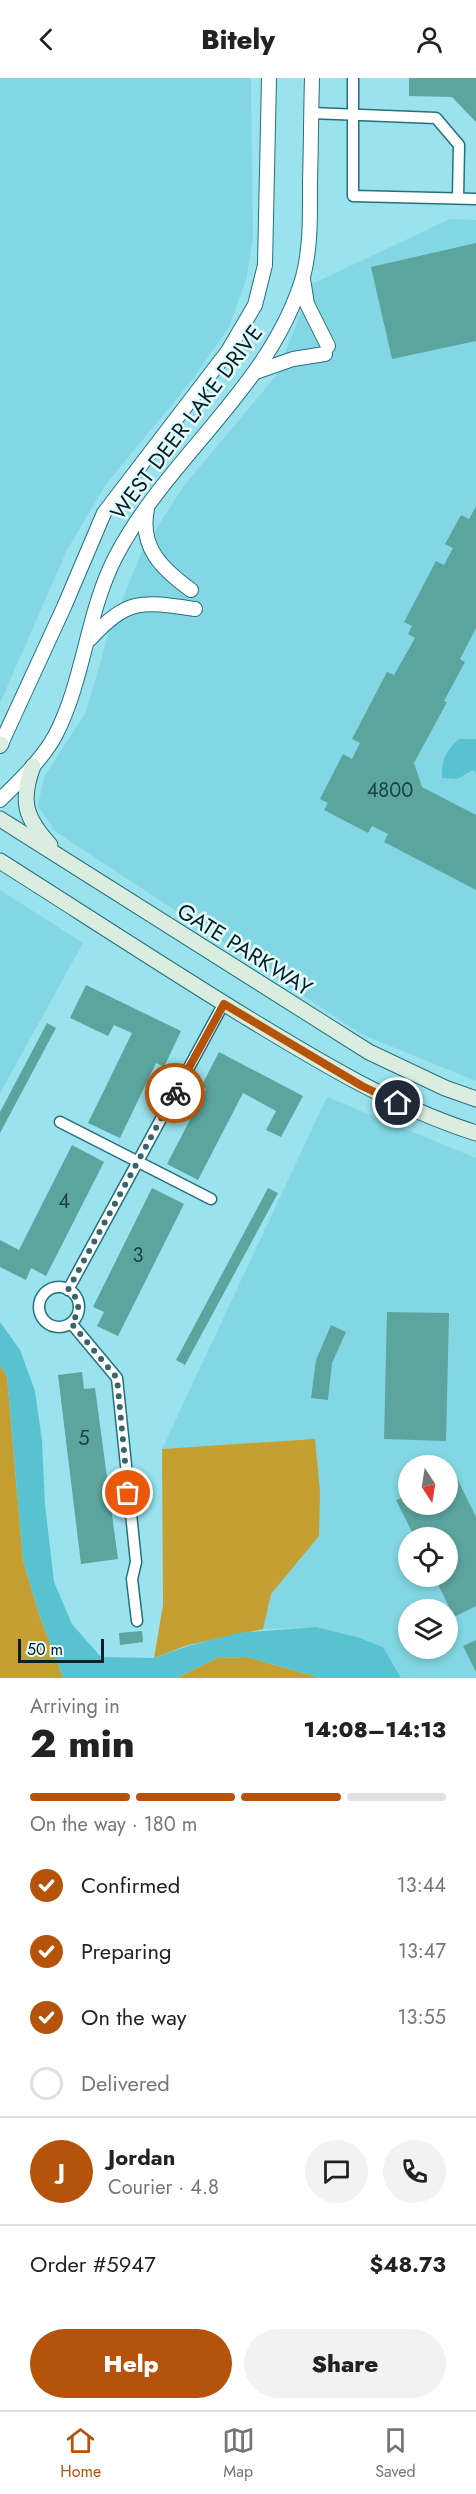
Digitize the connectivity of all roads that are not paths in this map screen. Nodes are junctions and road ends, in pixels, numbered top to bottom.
1 (269, 78) edge
2 (312, 78) edge
3 (353, 78) edge
4 (311, 113) junction
5 (353, 116) junction
6 (458, 198) junction
7 (476, 199) edge
8 (303, 277) junction
9 (256, 372) junction
10 (147, 506) junction
11 (191, 590) dead end
12 (195, 609) dead end
13 (88, 640) junction
14 (0, 745) edge
15 (33, 766) junction
16 (0, 800) edge
17 (0, 819) edge
18 (0, 861) edge
19 (64, 861) junction
20 (224, 1004) junction
21 (476, 1099) edge
22 (60, 1122) dead end
23 (476, 1133) edge
24 (138, 1162) junction
25 (211, 1199) dead end
26 (68, 1290) junction
27 (71, 1323) junction
28 (137, 1621) dead end

1 - 14 street, WEST DEER LAKE DRIVE
2 - 4 street, WEST DEER LAKE DRIVE
3 - 5 street
4 - 5 street
4 - 8 street, WEST DEER LAKE DRIVE
5 - 6 street
5 - 6 street
6 - 7 street
8 - 9 street, WEST DEER LAKE DRIVE
8 - 9 street
9 - 10 street, WEST DEER LAKE DRIVE
10 - 11 street
10 - 13 street, WEST DEER LAKE DRIVE
12 - 13 street
13 - 15 street, WEST DEER LAKE DRIVE
15 - 16 street, WEST DEER LAKE DRIVE
15 - 19 main road
17 - 19 main road, GATE PARKWAY
18 - 20 main road
19 - 21 main road, GATE PARKWAY
20 - 23 main road
20 - 24 street
22 - 24 street
24 - 25 street
24 - 26 street
26 - 27 street
26 - 27 street
27 - 28 street

